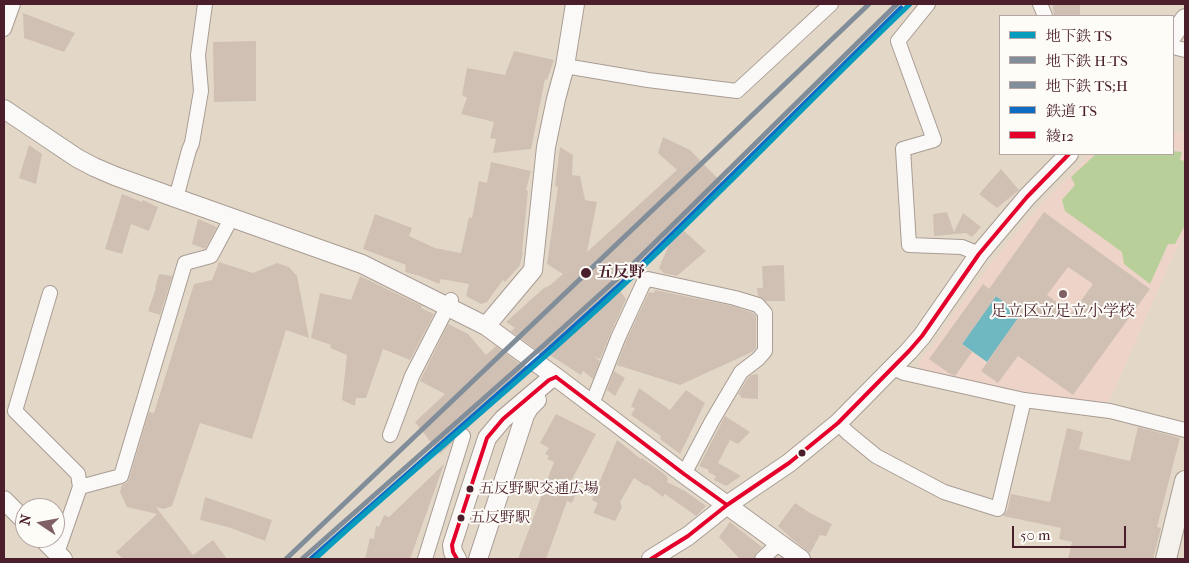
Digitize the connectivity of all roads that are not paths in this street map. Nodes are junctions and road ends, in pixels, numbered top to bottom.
1 (13, 4) edge
2 (205, 4) edge
3 (575, 4) edge
4 (831, 4) edge
5 (928, 4) edge
6 (1185, 18) edge
7 (4, 29) edge
8 (1174, 34) edge
9 (565, 66) junction
10 (4, 110) edge
11 (1068, 155) edge
12 (176, 198) junction
13 (232, 217) junction
14 (979, 254) junction
15 (50, 293) dead end
16 (450, 304) junction
17 (486, 326) junction
18 (894, 368) junction
19 (556, 377) junction
20 (1024, 400) junction
21 (592, 404) junction
22 (838, 423) junction
23 (1185, 430) edge
24 (390, 435) dead end
25 (464, 436) dead end
26 (684, 474) junction
27 (1185, 481) edge
28 (80, 487) junction
29 (4, 500) edge
30 (727, 505) junction
31 (15, 511) edge
32 (779, 543) junction
33 (60, 556) edge
34 (425, 559) edge
35 (457, 559) edge
36 (478, 559) edge
37 (651, 559) edge
38 (762, 559) edge
39 (802, 559) edge
40 (1166, 559) edge

1 - 7 street
2 - 12 street
3 - 9 street
4 - 9 street
5 - 14 street
6 - 8 street
9 - 17 street
10 - 12 street
11 - 14 street
12 - 13 street
13 - 16 street
13 - 28 street
14 - 18 street
15 - 28 street
16 - 17 street
16 - 24 street
17 - 19 street
18 - 20 street
18 - 22 street
19 - 21 street
19 - 35 street
19 - 36 street
20 - 22 street
20 - 23 street
21 - 26 street
21 - 26 street
22 - 30 street
25 - 34 street
26 - 30 street
27 - 40 main road
28 - 33 street
29 - 31 street
30 - 32 street
30 - 37 street
32 - 38 street
32 - 39 street

